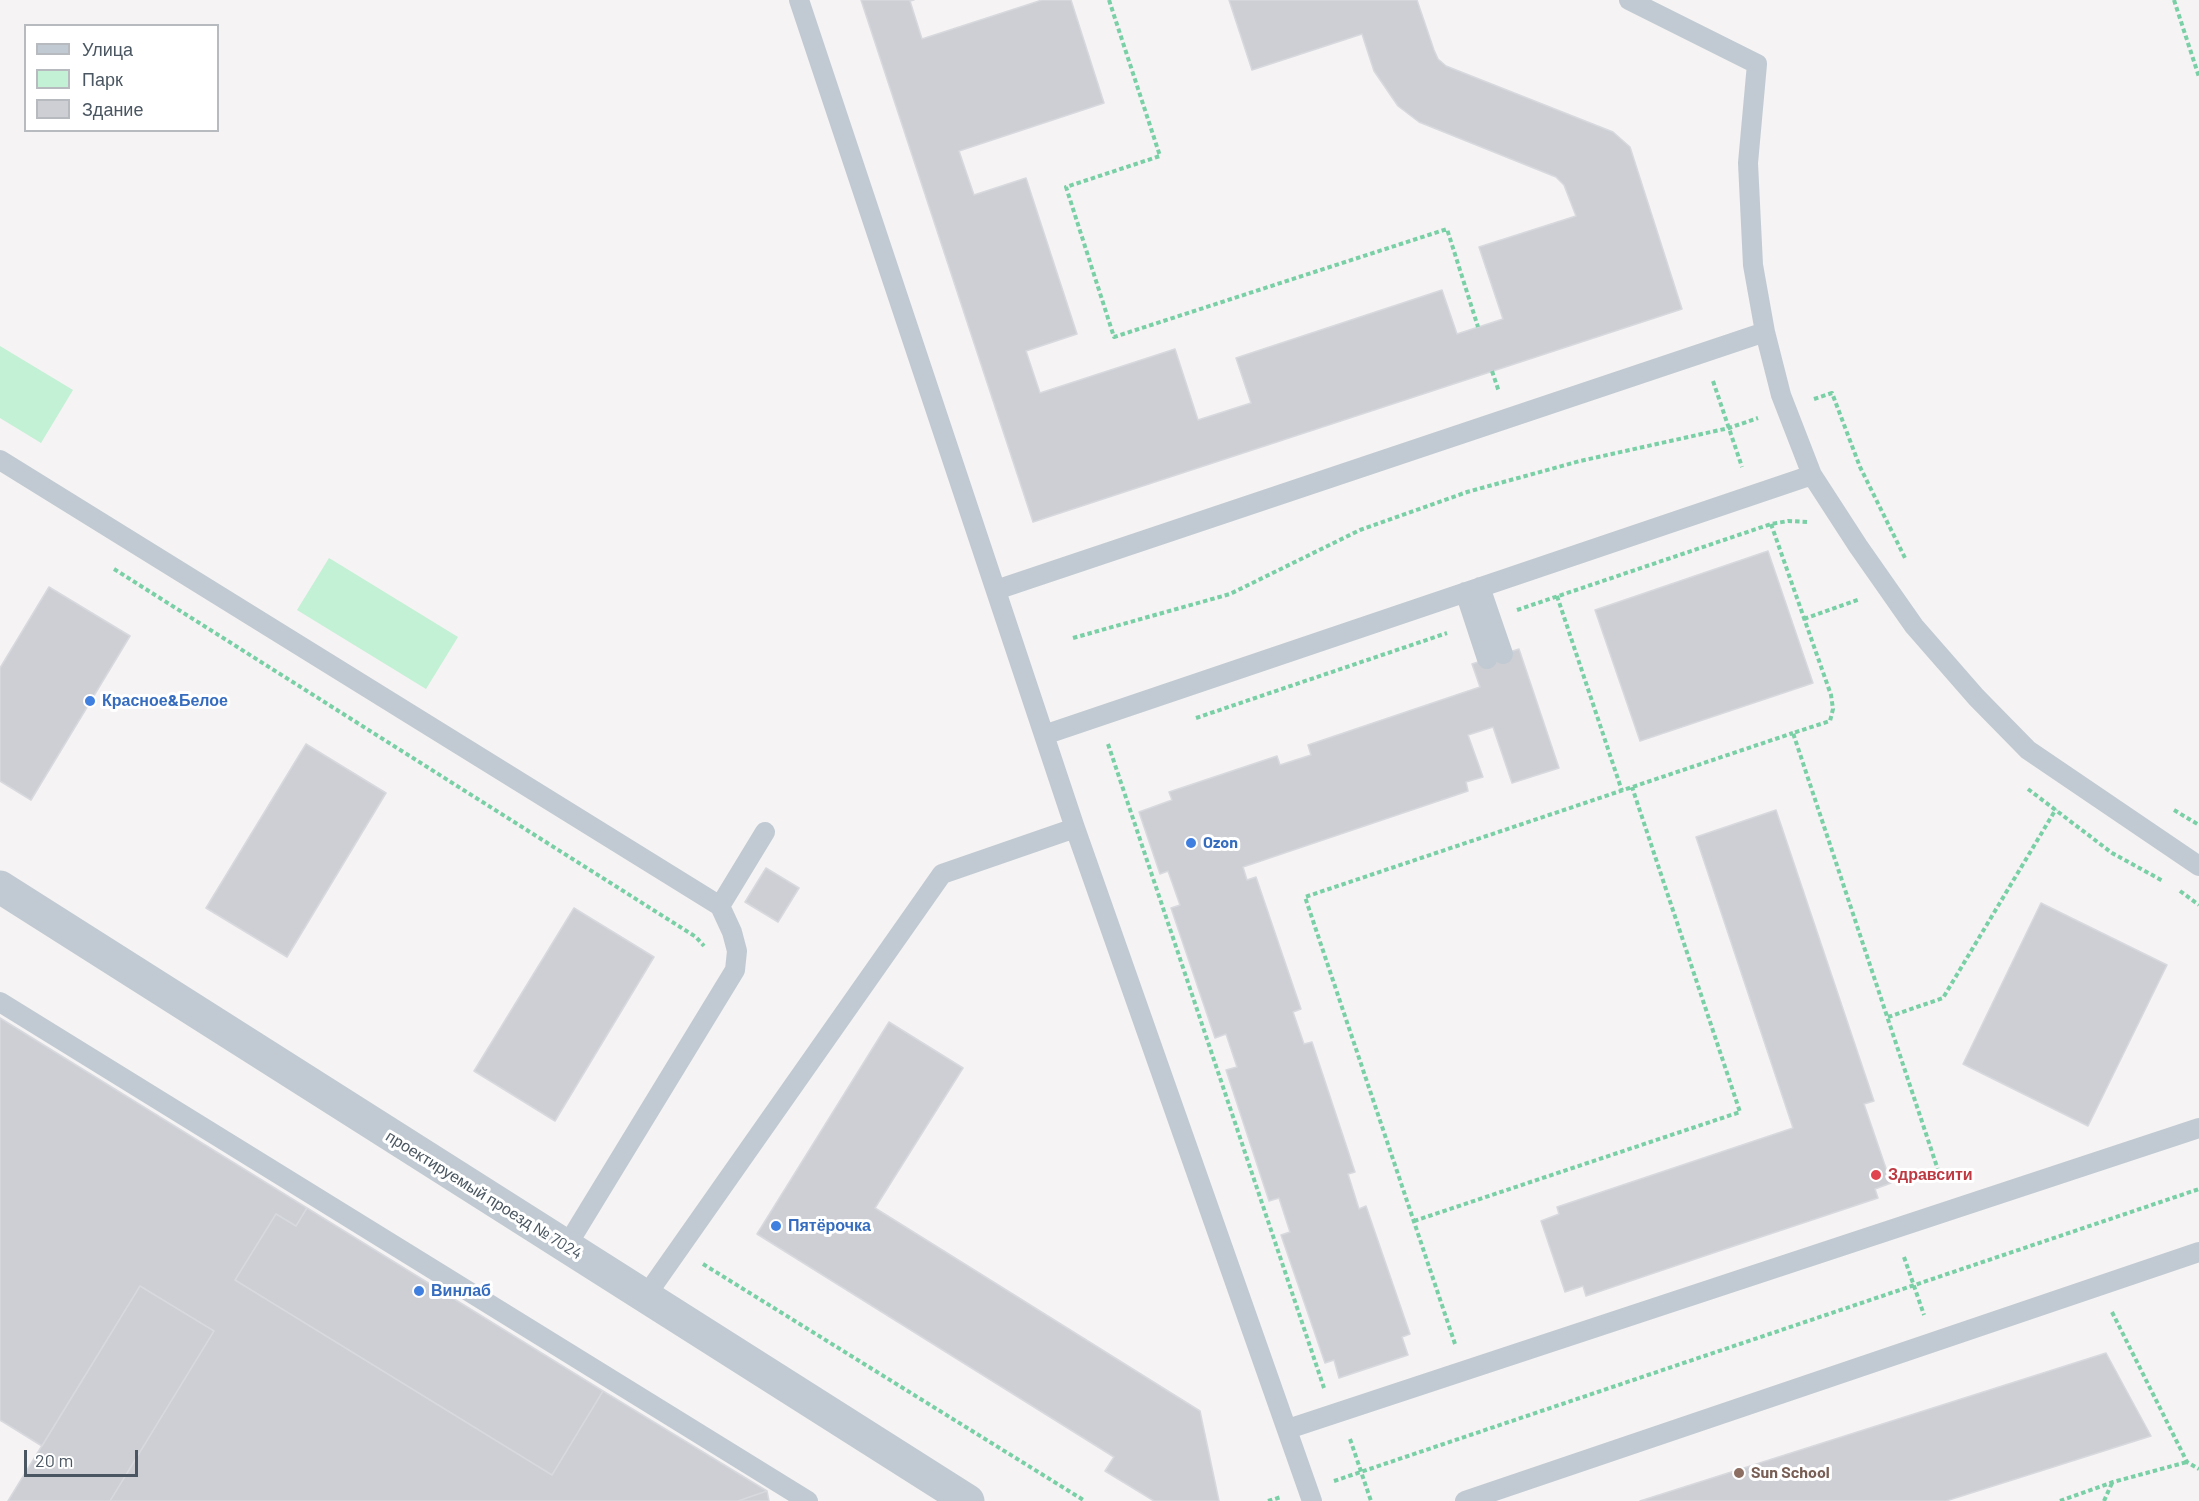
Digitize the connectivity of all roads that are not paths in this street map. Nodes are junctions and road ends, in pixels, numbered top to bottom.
1 (799, 0) edge
2 (1629, 0) edge
3 (1765, 332) junction
4 (0, 460) edge
5 (1812, 475) junction
6 (996, 590) junction
7 (1473, 590) junction
8 (1495, 657) dead end
9 (1044, 735) junction
10 (1076, 828) junction
11 (765, 832) dead end
12 (2199, 866) edge
13 (0, 887) edge
14 (720, 906) junction
15 (0, 1002) edge
16 (2199, 1128) edge
17 (566, 1247) junction
18 (2199, 1252) edge
19 (645, 1297) junction
20 (1288, 1429) junction
21 (1310, 1495) edge
22 (808, 1501) edge
23 (968, 1501) edge
24 (1465, 1501) edge

1 - 6 lane
2 - 3 lane
3 - 5 lane
3 - 6 lane
4 - 14 lane
5 - 7 lane
5 - 12 lane
6 - 9 lane
7 - 8 lane
7 - 9 lane
9 - 10 lane
10 - 19 lane
10 - 20 lane
11 - 14 lane
13 - 17 street, проектируемый проезд № 7024
14 - 17 lane
15 - 22 lane
16 - 20 lane
17 - 19 street, проектируемый проезд № 7024
18 - 24 lane
19 - 23 street, проектируемый проезд № 7024
20 - 21 lane

